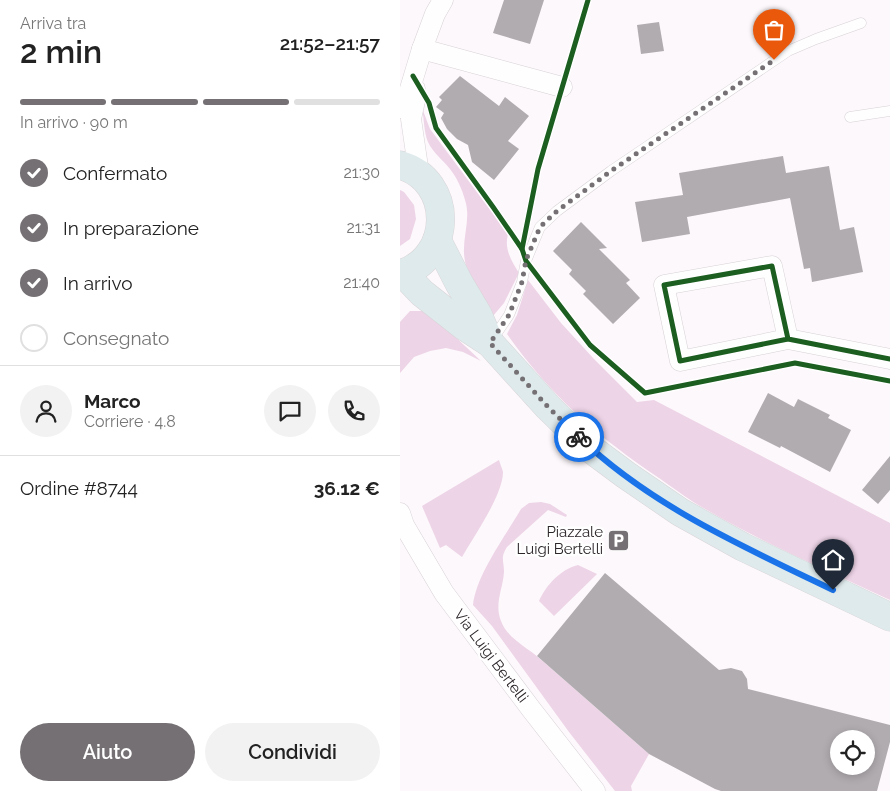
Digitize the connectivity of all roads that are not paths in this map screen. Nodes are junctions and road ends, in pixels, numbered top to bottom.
1 (443, 0) edge
2 (860, 23) dead end
3 (422, 49) junction
4 (406, 78) edge
5 (562, 87) dead end
6 (400, 108) edge
7 (890, 111) edge
8 (850, 117) dead end
9 (410, 169) edge
10 (437, 240) junction
11 (402, 273) edge
12 (788, 339) junction
13 (490, 343) junction
14 (890, 359) edge
15 (400, 514) edge
16 (890, 617) edge
17 (595, 791) edge

1 - 3 street
2 - 13 lane
3 - 4 street
3 - 5 street
4 - 6 street
4 - 9 street
7 - 8 lane
9 - 10 main road
10 - 11 main road
10 - 13 main road
11 - 13 main road
12 - 12 street
12 - 14 street
13 - 16 main road
15 - 17 street, Via Luigi Bertelli

